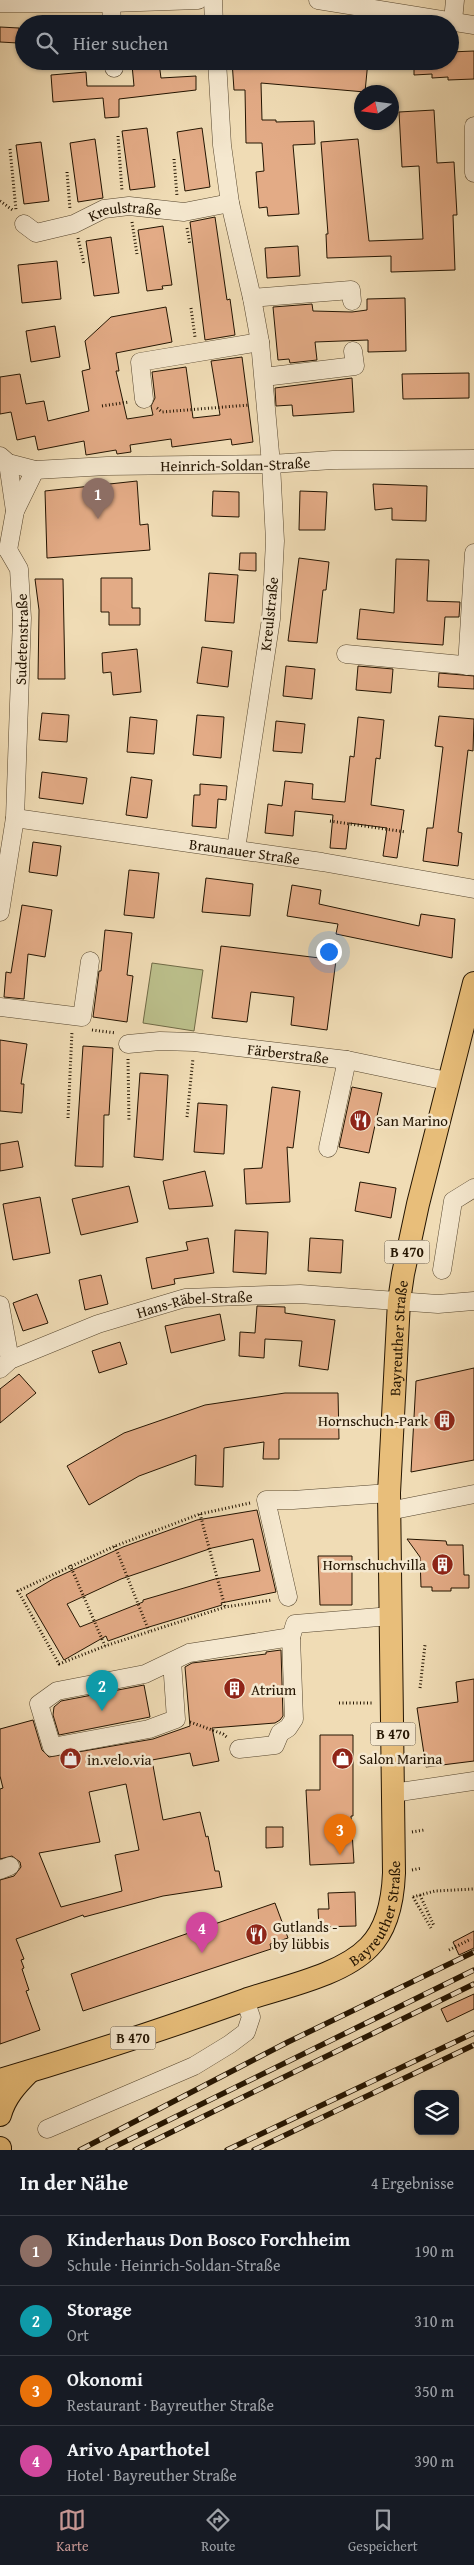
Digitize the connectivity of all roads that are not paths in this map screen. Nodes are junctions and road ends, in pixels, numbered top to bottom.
1 (198, 0) edge
2 (213, 0) edge
3 (318, 0) edge
4 (455, 0) edge
5 (167, 1) edge
6 (111, 3) junction
7 (0, 4) edge
8 (112, 15) edge
9 (214, 15) edge
10 (415, 15) edge
11 (454, 15) edge
12 (459, 22) edge
13 (474, 25) edge
14 (218, 70) edge
15 (474, 126) edge
16 (474, 173) edge
17 (230, 203) junction
18 (20, 218) road end
19 (252, 298) junction
20 (352, 301) dead end
21 (260, 342) junction
22 (353, 351) dead end
23 (264, 377) junction
24 (144, 399) road end
25 (474, 459) edge
26 (4, 460) edge
27 (271, 464) junction
28 (35, 470) junction
29 (15, 511) junction
30 (4, 552) edge
31 (474, 554) edge
32 (346, 654) dead end
33 (470, 666) edge
34 (15, 818) junction
35 (236, 849) junction
36 (474, 889) edge
37 (0, 912) edge
38 (90, 961) dead end
39 (474, 983) edge
40 (0, 1007) edge
41 (131, 1043) road end
42 (347, 1060) junction
43 (447, 1081) junction
44 (328, 1148) dead end
45 (474, 1188) edge
46 (442, 1270) dead end
47 (400, 1301) junction
48 (474, 1301) edge
49 (0, 1305) edge
50 (5, 1365) edge
51 (474, 1494) edge
52 (389, 1502) junction
53 (288, 1597) road end
54 (391, 1616) junction
55 (292, 1637) junction
56 (172, 1661) junction
57 (239, 1749) road end
58 (474, 1781) edge
59 (393, 1793) junction
60 (245, 2000) junction
61 (30, 2071) junction
62 (0, 2080) edge
63 (0, 2115) edge
64 (47, 2129) dead end

1 - 5 street
2 - 9 street
3 - 10 street
4 - 11 street
5 - 6 street
6 - 7 street
6 - 8 street
12 - 13 street
14 - 17 street, Kreulstraße
15 - 16 street
17 - 18 street, Kreulstraße
17 - 19 street, Kreulstraße
19 - 20 street
19 - 21 street, Kreulstraße
21 - 23 street, Kreulstraße
21 - 24 street
22 - 23 street
23 - 27 street, Kreulstraße
25 - 27 street, Heinrich-Soldan-Straße
26 - 28 street, Heinrich-Soldan-Straße
26 - 29 street
27 - 28 street, Heinrich-Soldan-Straße
27 - 35 street, Kreulstraße
28 - 29 street
29 - 30 street
30 - 34 street, Sudetenstraße
31 - 33 street
32 - 33 street
34 - 35 street, Braunauer Straße
34 - 37 street, Sudetenstraße
35 - 36 street, Braunauer Straße
38 - 40 street
39 - 43 main road, Bayreuther Straße / B 470
41 - 42 street, Färberstraße
42 - 43 street, Färberstraße
42 - 44 street
43 - 47 main road, Bayreuther Straße / B 470
45 - 46 street
47 - 48 street, Hans-Räbel-Straße
47 - 50 street, Hans-Räbel-Straße
47 - 52 main road, Bayreuther Straße / B 470
49 - 50 street
51 - 52 street
52 - 53 street
52 - 54 main road, Bayreuther Straße / B 470
54 - 55 street
54 - 59 main road, Bayreuther Straße / B 470
55 - 56 street
55 - 57 street
56 - 56 street
58 - 59 street
59 - 60 main road, Bayreuther Straße / B 470
60 - 61 main road, Bayreuther Straße / B 470
60 - 64 street
61 - 62 main road, Bayreuther Straße / B 470
61 - 63 main road, B 470

